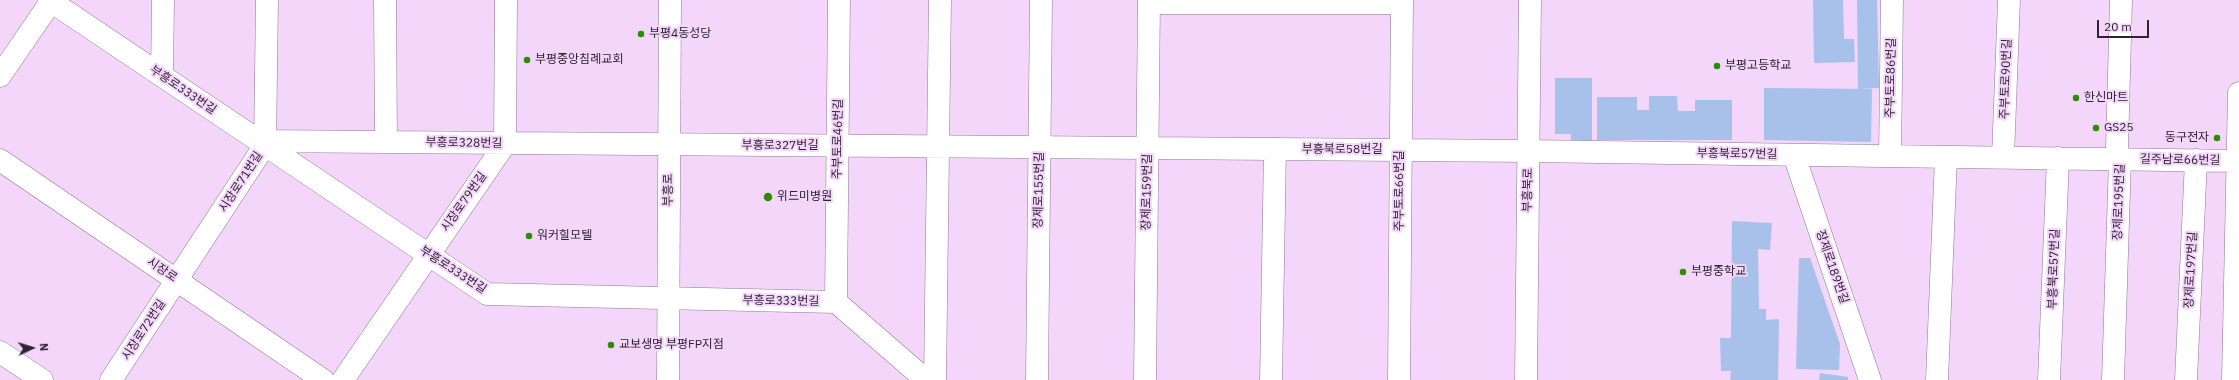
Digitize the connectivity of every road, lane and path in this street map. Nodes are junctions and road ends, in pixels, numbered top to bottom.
1 (163, 0) edge
2 (267, 0) edge
3 (384, 0) edge
4 (506, 0) edge
5 (670, 0) edge
6 (839, 0) edge
7 (1041, 0) edge
8 (1530, 0) edge
9 (1892, 0) edge
10 (2009, 0) edge
11 (2121, 0) edge
12 (51, 1) edge
13 (1402, 1) edge
14 (940, 2) edge
15 (1149, 2) edge
16 (1272, 3) joint
17 (0, 76) edge
18 (162, 76) junction
19 (2239, 92) edge
20 (263, 142) junction
21 (386, 142) junction
22 (505, 144) junction
23 (669, 145) junction
24 (838, 146) junction
25 (938, 147) junction
26 (1040, 148) junction
27 (1147, 148) junction
28 (1275, 149) junction
29 (1401, 150) junction
30 (1528, 151) junction
31 (1794, 155) junction
32 (1890, 156) junction
33 (1946, 156) junction
34 (2003, 157) junction
35 (2058, 158) junction
36 (2120, 159) junction
37 (0, 160) edge
38 (2196, 160) junction
39 (2238, 161) edge
40 (428, 254) junction
41 (176, 280) junction
42 (669, 298) junction
43 (836, 302) junction
44 (0, 352) edge
45 (42, 380) edge
46 (111, 380) edge
47 (323, 380) edge
48 (344, 380) edge
49 (668, 380) edge
50 (926, 380) edge
51 (935, 380) edge
52 (1038, 380) edge
53 (1145, 380) edge
54 (1271, 380) edge
55 (1399, 380) edge
56 (1526, 380) edge
57 (1870, 380) edge
58 (1937, 380) edge
59 (2050, 380) edge
60 (2113, 380) edge
61 (2186, 380) edge
62 (2233, 380) edge

1 - 18 street
2 - 20 street, 시장로71번길
3 - 21 street
4 - 22 street
5 - 23 street, 부흥로
6 - 24 street, 주부토로46번길
7 - 26 street, 장제로155번길
8 - 30 street, 부흥북로
9 - 32 street, 주부토로86번길
10 - 34 street, 주부토로90번길
11 - 36 street, 장제로195번길
12 - 17 street
12 - 18 street, 부흥로333번길
13 - 16 street, 주부토로66번길
13 - 29 street, 주부토로66번길
14 - 25 street
15 - 16 street, 장제로159번길
15 - 27 street, 장제로159번길
18 - 20 street, 부흥로333번길
19 - 39 street
20 - 21 street, 부흥로328번길
20 - 40 street, 부흥로333번길
20 - 41 street, 시장로71번길
21 - 22 street, 부흥로328번길
22 - 23 street, 부흥로328번길
22 - 40 street, 시장로79번길
23 - 24 street, 부흥로327번길
23 - 42 street, 부흥로
24 - 25 street, 부흥로327번길
24 - 43 street, 주부토로46번길
25 - 26 street, 부흥로327번길
25 - 51 street
26 - 27 street, 부흥로327번길
26 - 52 street, 장제로155번길
27 - 28 street, 부흥북로58번길
27 - 53 street, 장제로159번길
28 - 29 street, 부흥북로58번길
28 - 54 street
29 - 30 street, 부흥북로58번길
29 - 55 street, 주부토로66번길
30 - 31 street, 부흥북로57번길
30 - 56 street, 부흥북로
31 - 32 street, 부흥북로57번길
31 - 57 street, 장제로189번길
32 - 33 street, 부흥북로57번길
33 - 34 street, 부흥북로57번길
33 - 58 street
34 - 35 street, 부흥북로57번길
35 - 36 street, 부흥북로57번길
35 - 59 street, 부흥북로57번길
36 - 38 street, 길주남로66번길
36 - 60 street, 장제로195번길
37 - 41 street, 시장로
38 - 39 street, 길주남로66번길
38 - 61 street, 장제로197번길
39 - 62 street
40 - 42 street, 부흥로333번길
40 - 48 street, 시장로79번길
41 - 46 street, 시장로72번길
41 - 47 street, 시장로
42 - 43 street, 부흥로333번길
42 - 49 street, 부흥로
43 - 50 street, 부흥로333번길
44 - 45 street

